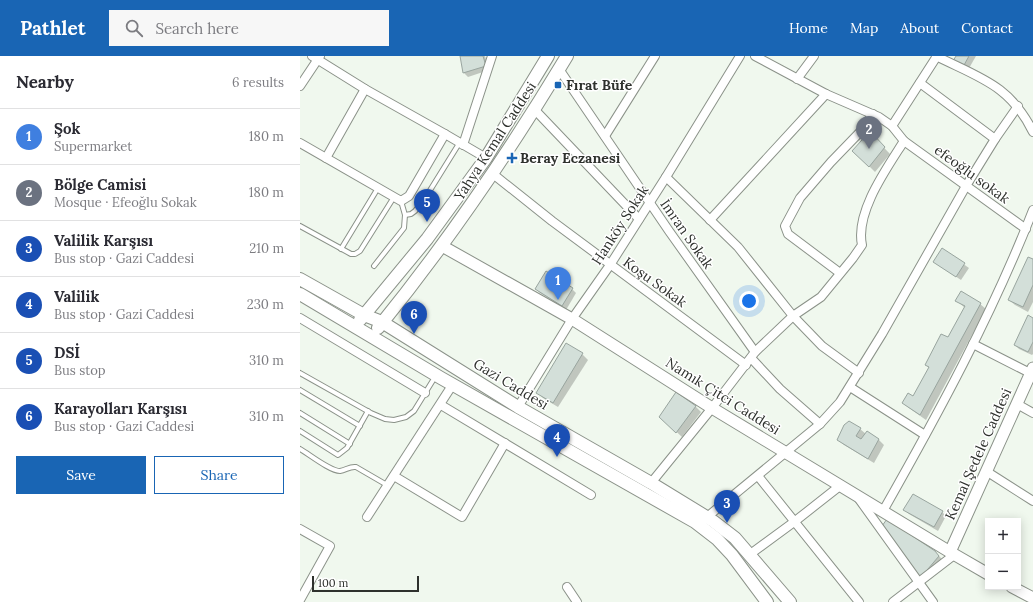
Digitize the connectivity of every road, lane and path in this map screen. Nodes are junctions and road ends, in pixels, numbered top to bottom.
1 (492, 56) edge
2 (548, 56) edge
3 (567, 56) edge
4 (655, 56) edge
5 (740, 56) edge
6 (754, 56) edge
7 (814, 56) edge
8 (936, 56) edge
9 (316, 57) edge
10 (559, 69) junction
11 (797, 79) junction
12 (920, 83) junction
13 (300, 86) edge
14 (366, 90) junction
15 (826, 94) junction
16 (1018, 106) junction
17 (535, 110) junction
18 (873, 114) junction
19 (892, 126) junction
20 (1033, 132) edge
21 (445, 134) junction
22 (604, 136) junction
23 (995, 139) junction
24 (904, 141) junction
25 (300, 143) edge
26 (461, 144) junction
27 (326, 158) junction
28 (486, 158) junction
29 (493, 174) junction
30 (666, 177) junction
31 (966, 186) junction
32 (378, 188) junction
33 (398, 199) junction
34 (649, 203) junction
35 (1033, 210) edge
36 (405, 215) junction
37 (639, 219) junction
38 (710, 220) junction
39 (300, 226) edge
40 (1026, 229) junction
41 (442, 246) junction
42 (341, 249) junction
43 (610, 264) junction
44 (374, 266) dead end
45 (840, 273) junction
46 (300, 279) edge
47 (300, 294) edge
48 (364, 314) junction
49 (793, 316) junction
50 (300, 318) edge
51 (572, 319) junction
52 (382, 322) junction
53 (355, 326) junction
54 (371, 336) junction
55 (973, 344) junction
56 (751, 358) junction
57 (1032, 371) edge
58 (300, 373) edge
59 (859, 373) junction
60 (436, 375) junction
61 (453, 384) junction
62 (850, 388) junction
63 (300, 390) edge
64 (425, 393) junction
65 (1017, 404) junction
66 (441, 405) junction
67 (518, 407) junction
68 (712, 408) junction
69 (368, 411) junction
70 (300, 413) edge
71 (1033, 413) edge
72 (820, 424) junction
73 (360, 426) junction
74 (300, 431) edge
75 (926, 436) junction
76 (505, 443) junction
77 (350, 444) junction
78 (300, 449) edge
79 (786, 452) junction
80 (986, 471) junction
81 (394, 476) junction
82 (758, 476) junction
83 (651, 483) junction
84 (841, 485) junction
85 (388, 486) junction
86 (591, 495) dead end
87 (856, 495) junction
88 (1033, 501) edge
89 (883, 512) junction
90 (367, 517) dead end
91 (707, 517) junction
92 (794, 522) junction
93 (300, 529) edge
94 (952, 554) junction
95 (749, 555) junction
96 (985, 572) edge
97 (918, 582) junction
98 (566, 588) dead end
99 (1018, 590) edge
100 (1033, 598) edge
101 (783, 599) edge
102 (300, 600) edge
103 (577, 602) edge
104 (767, 602) edge
105 (859, 602) edge
106 (894, 602) edge
107 (933, 602) edge

1 - 26 street
2 - 28 main road, Yahya Kemal Caddesi
3 - 10 main road, Yahya Kemal Caddesi
4 - 22 street
5 - 30 street, Hanköy Sokak
6 - 11 street
7 - 11 street
8 - 12 street
8 - 16 street
9 - 13 street
9 - 14 street
10 - 17 main road, Yahya Kemal Caddesi
10 - 22 street, İmran Sokak
11 - 15 street
12 - 19 street
12 - 23 street
14 - 21 street
14 - 27 street
15 - 18 street
15 - 38 street
16 - 20 street
16 - 23 street
17 - 29 main road, Yahya Kemal Caddesi
17 - 37 street
18 - 19 street
18 - 45 street
19 - 24 street
21 - 26 street
21 - 33 street
22 - 34 street, İmran Sokak
23 - 31 street
24 - 31 street, efeoğlu sokak
24 - 45 street
25 - 27 street
26 - 28 street
26 - 36 lane
27 - 32 street
28 - 48 main road, Yahya Kemal Caddesi
29 - 41 main road, Yahya Kemal Caddesi
29 - 43 street, Koşu Sokak
30 - 34 street, Hanköy Sokak
30 - 38 street
31 - 40 street, efeoğlu sokak
31 - 59 street
32 - 33 street
32 - 42 lane
33 - 36 lane
33 - 42 lane
34 - 37 street, Hanköy Sokak
34 - 56 street, İmran Sokak
35 - 40 street
36 - 44 lane
37 - 43 street, Hanköy Sokak
38 - 49 street
39 - 42 lane
40 - 55 street
41 - 51 street, Namık Çitci Caddesi
41 - 52 main road, Yahya Kemal Caddesi
43 - 51 street, Hanköy Sokak
43 - 56 street, Koşu Sokak
45 - 49 street
46 - 48 main road, Gazi Caddesi
47 - 53 main road, Gazi Caddesi
48 - 52 main road, Gazi Caddesi
48 - 53 main road, Yahya Kemal Caddesi
49 - 56 street
49 - 59 street
50 - 64 street
51 - 67 street, Hanköy Sokak
51 - 68 street, Namık Çitci Caddesi
52 - 54 main road, Yahya Kemal Caddesi
52 - 67 main road, Gazi Caddesi
53 - 54 main road, Gazi Caddesi
54 - 60 main road, Gazi Caddesi
55 - 57 street
55 - 75 street
56 - 68 street
56 - 72 street
57 - 65 street, Kemal Şedele Caddesi
58 - 69 lane
59 - 62 street
60 - 61 main road, Gazi Caddesi
60 - 64 lane
61 - 66 street
61 - 104 main road, Gazi Caddesi
62 - 72 street
62 - 75 street
63 - 73 lane
64 - 69 lane
65 - 71 street
65 - 80 street, Kemal Şedele Caddesi
66 - 76 street
66 - 81 street
67 - 83 main road, Gazi Caddesi
68 - 79 street, Namık Çitci Caddesi
68 - 83 street
69 - 73 lane
70 - 77 lane
72 - 79 street
73 - 77 lane
74 - 77 lane
75 - 89 street
76 - 81 street
76 - 86 street
78 - 85 lane
79 - 82 street
79 - 84 street, Namık Çitci Caddesi
80 - 88 street
80 - 94 street, Kemal Şedele Caddesi
81 - 85 street
82 - 91 street
82 - 92 street
83 - 91 main road, Gazi Caddesi
84 - 87 street, Namık Çitci Caddesi
84 - 92 street
85 - 90 street
87 - 89 street, Namık Çitci Caddesi
87 - 97 street
89 - 94 street, Namık Çitci Caddesi
91 - 95 main road, Gazi Caddesi
92 - 95 street
92 - 105 street
93 - 102 street
94 - 96 street, Namık Çitci Caddesi
94 - 97 street
95 - 101 main road, Gazi Caddesi
97 - 106 street
97 - 107 street
98 - 103 street
99 - 100 street

